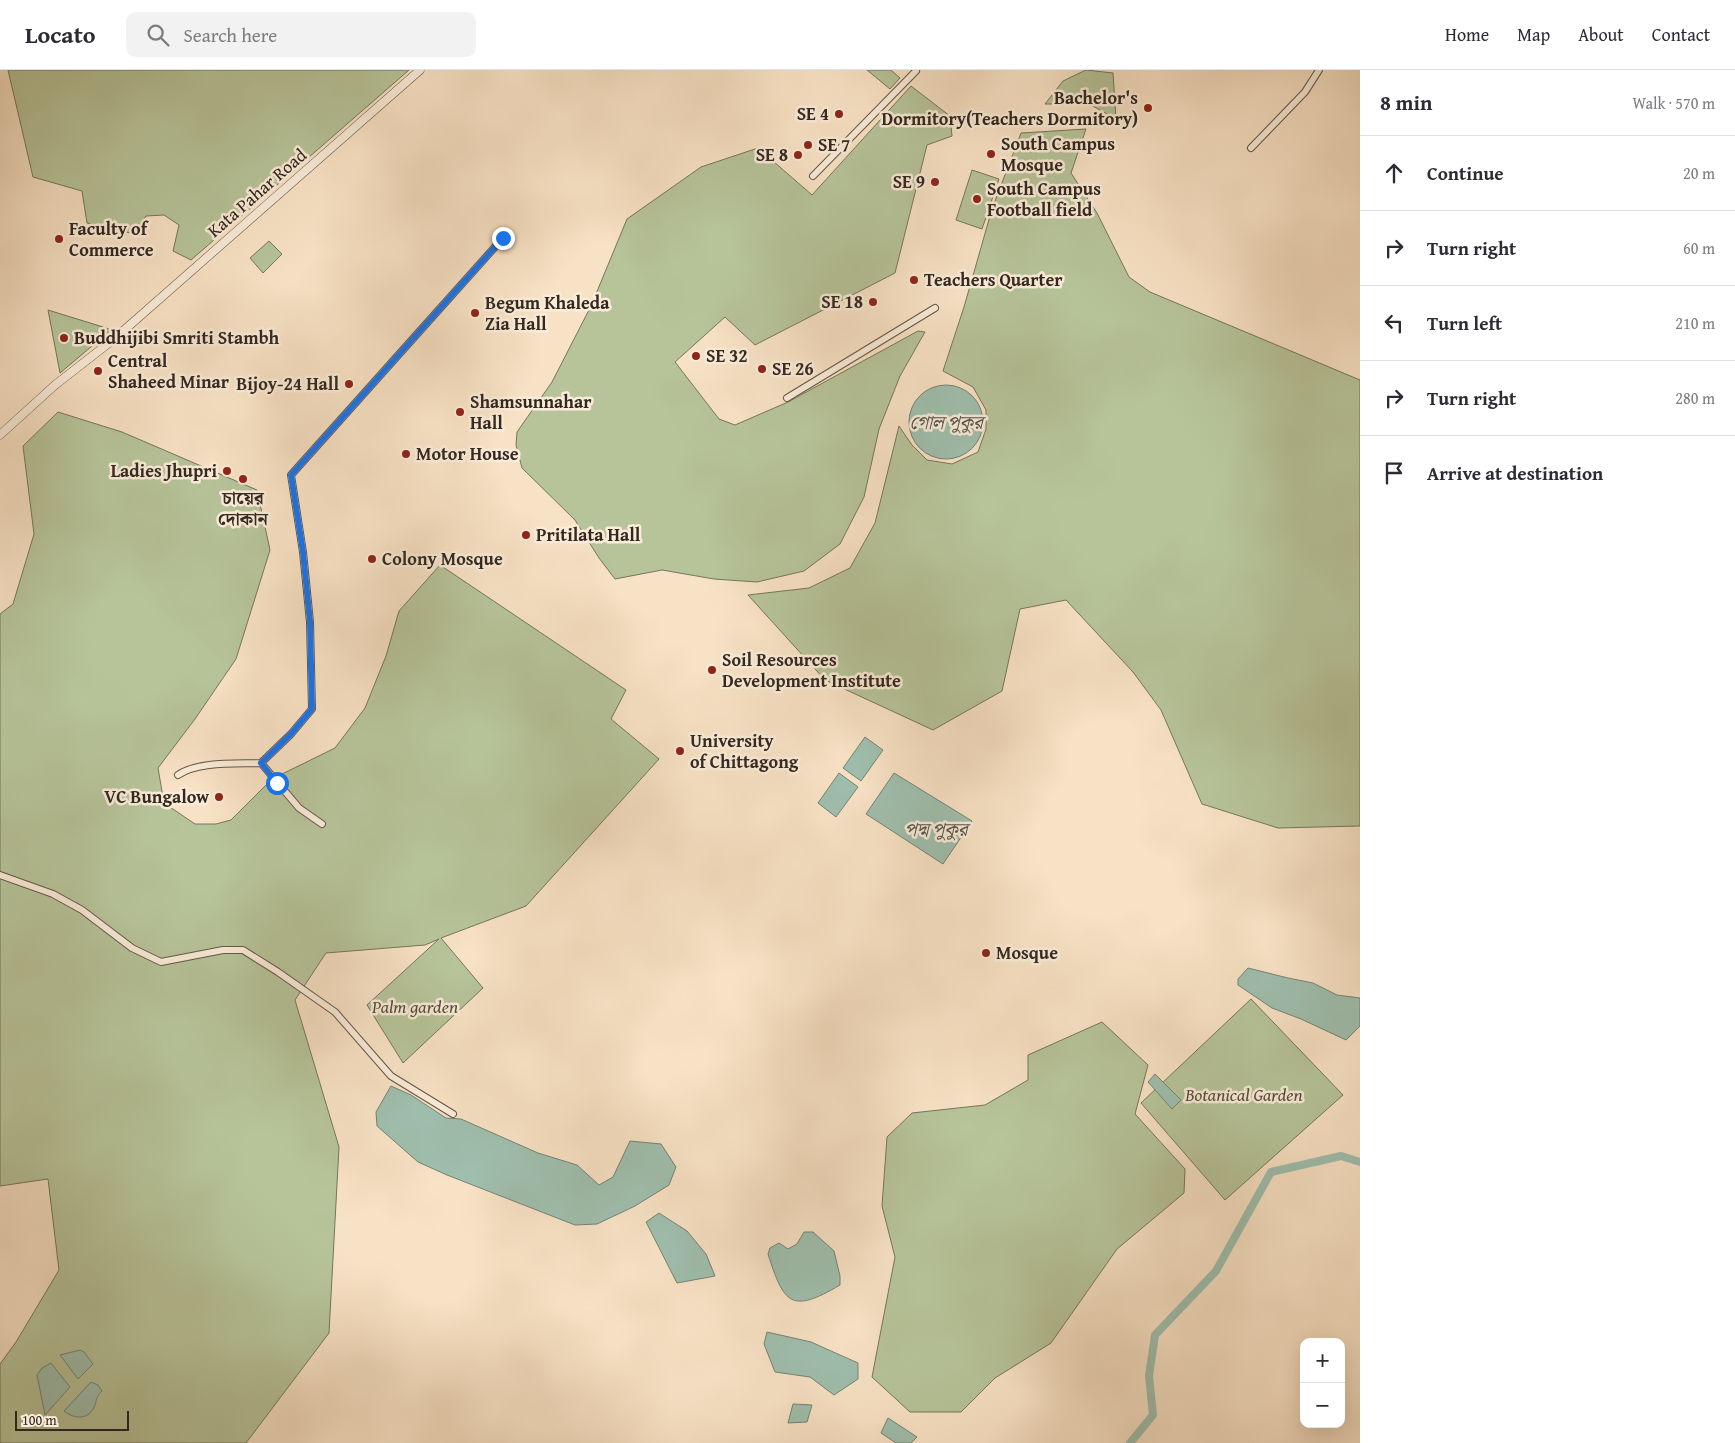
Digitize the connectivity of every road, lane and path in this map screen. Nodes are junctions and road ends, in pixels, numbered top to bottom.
1 (420, 70) edge
2 (1320, 70) edge
3 (916, 71) edge
4 (1252, 148) dead end
5 (813, 176) dead end
6 (503, 238) dead end
7 (935, 308) dead end
8 (787, 398) dead end
9 (0, 435) edge
10 (261, 763) junction
11 (178, 776) dead end
12 (322, 824) dead end
13 (0, 875) edge
14 (453, 1114) dead end

1 - 9 street, Kata Pahar Road
2 - 4 street
3 - 5 street
6 - 10 street
7 - 8 street
10 - 11 street
10 - 12 street
13 - 14 street

